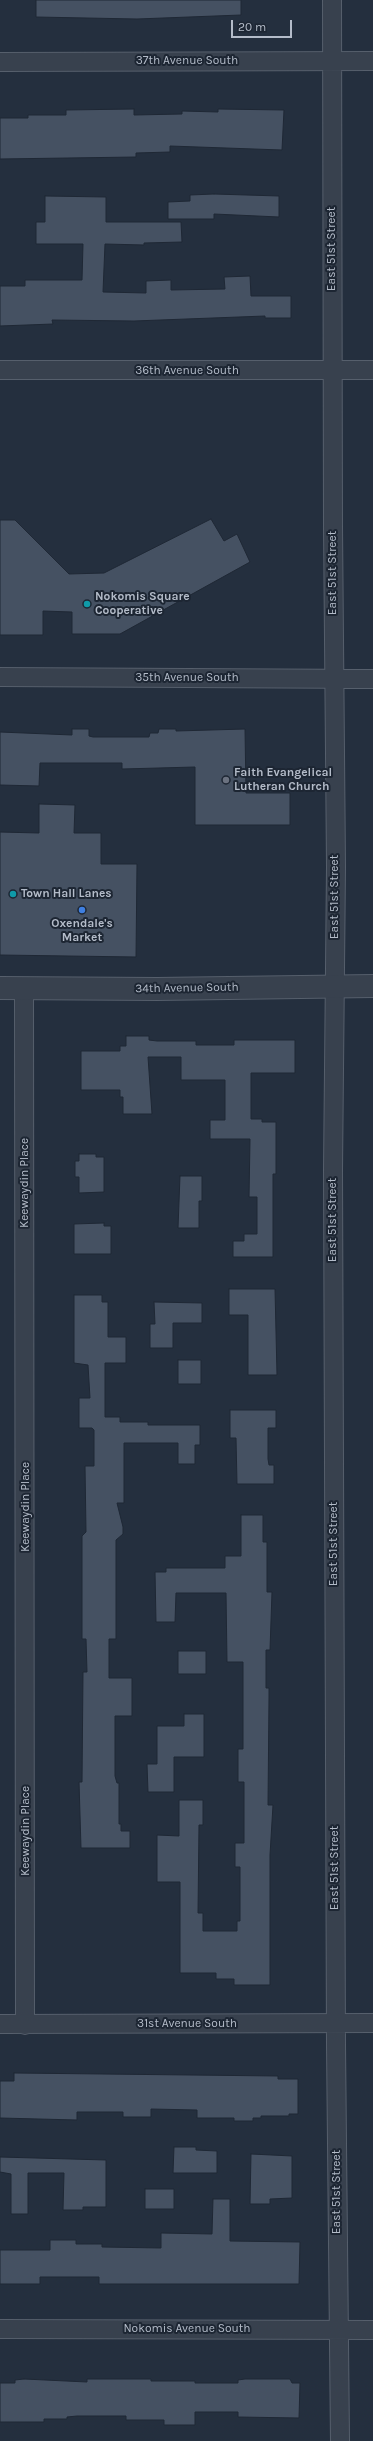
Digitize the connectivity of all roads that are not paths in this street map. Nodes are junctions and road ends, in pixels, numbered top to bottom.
1 (332, 0) edge
2 (0, 62) edge
3 (332, 62) junction
4 (373, 62) edge
5 (0, 370) edge
6 (333, 370) junction
7 (373, 370) edge
8 (0, 677) edge
9 (334, 678) junction
10 (373, 679) edge
11 (334, 986) junction
12 (373, 986) edge
13 (0, 988) edge
14 (24, 989) junction
15 (336, 2023) junction
16 (373, 2023) edge
17 (0, 2024) edge
18 (25, 2024) junction
19 (0, 2329) edge
20 (373, 2330) edge
21 (338, 2331) junction
22 (340, 2441) edge

1 - 3 street, East 51st Street
2 - 3 street, 37th Avenue South
3 - 4 street, 37th Avenue South
3 - 6 street, East 51st Street
5 - 6 street, 36th Avenue South
6 - 7 street, 36th Avenue South
6 - 9 street, East 51st Street
8 - 9 street, 35th Avenue South
9 - 10 street, 35th Avenue South
9 - 11 street, East 51st Street
11 - 12 street, 34th Avenue South
11 - 14 street, 34th Avenue South
11 - 15 street, East 51st Street
13 - 14 street, 34th Avenue South
14 - 18 street, Keewaydin Place
15 - 16 street, 31st Avenue South
15 - 18 street, 31st Avenue South
15 - 21 street, East 51st Street
17 - 18 street, 31st Avenue South
19 - 21 street, Nokomis Avenue South
20 - 21 street, Nokomis Avenue South
21 - 22 street, East 51st Street

